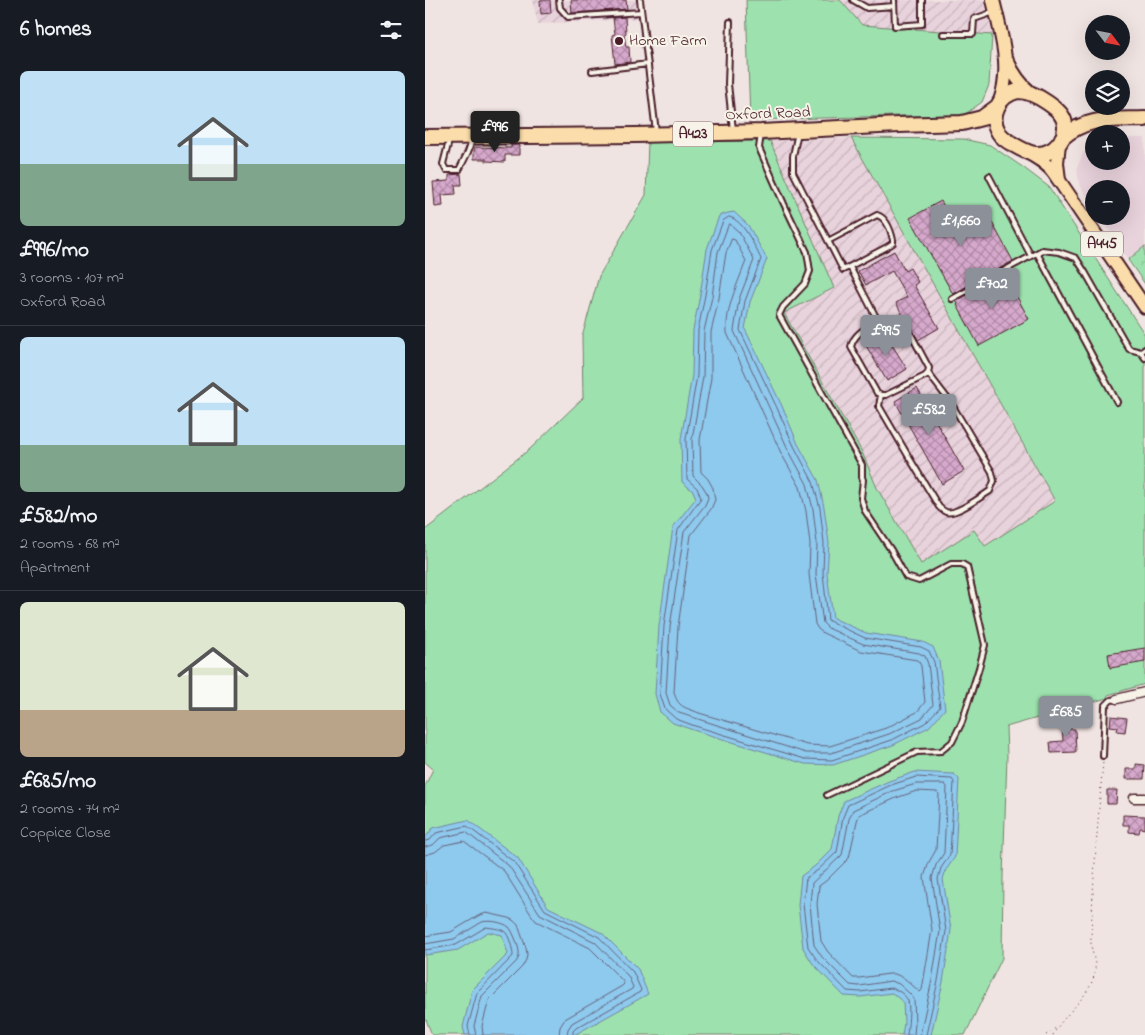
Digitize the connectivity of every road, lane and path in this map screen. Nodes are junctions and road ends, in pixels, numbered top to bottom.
1 (559, 0) edge
2 (640, 0) edge
3 (853, 0) edge
4 (894, 0) edge
5 (922, 0) edge
6 (894, 6) junction
7 (994, 6) edge
8 (641, 12) junction
9 (730, 22) dead end
10 (943, 34) dead end
11 (1005, 55) junction
12 (648, 64) junction
13 (593, 70) dead end
14 (1032, 94) junction
15 (999, 104) junction
16 (1051, 105) junction
17 (1145, 119) edge
18 (1102, 120) junction
19 (962, 123) junction
20 (798, 130) junction
21 (761, 132) junction
22 (733, 133) junction
23 (657, 135) junction
24 (450, 136) junction
25 (473, 136) junction
26 (425, 137) edge
27 (1004, 139) junction
28 (1061, 140) junction
29 (1027, 152) junction
30 (989, 176) dead end
31 (1059, 180) junction
32 (828, 241) junction
33 (1037, 253) junction
34 (1031, 256) junction
35 (849, 266) junction
36 (952, 299) dead end
37 (1145, 308) edge
38 (878, 321) junction
39 (1143, 350) edge
40 (1145, 358) edge
41 (928, 373) junction
42 (881, 395) junction
43 (1117, 402) dead end
44 (1145, 692) edge
45 (1117, 699) joint
46 (1103, 756) joint
47 (827, 795) dead end
48 (1134, 798) dead end
49 (1145, 798) edge
50 (1057, 1027) junction
51 (1046, 1035) edge
52 (1053, 1035) edge

1 - 8 lane
2 - 8 lane
3 - 6 lane
4 - 6 lane
5 - 6 lane
7 - 10 lane
7 - 11 main road
8 - 12 lane
9 - 22 lane
11 - 14 main road
11 - 15 main road
12 - 13 lane
12 - 23 lane
14 - 15 highway
14 - 16 highway
15 - 19 highway, Oxford Road / A423
15 - 27 highway
16 - 18 highway
16 - 28 highway
17 - 18 highway
18 - 28 highway
19 - 20 highway, Oxford Road / A423
19 - 27 highway, Oxford Road / A423
20 - 21 highway, Oxford Road / A423
20 - 32 lane
21 - 22 highway, Oxford Road / A423
21 - 47 lane
22 - 23 highway, Oxford Road / A423
23 - 25 highway, Oxford Road / A423
24 - 25 highway, Oxford Road / A423
24 - 25 lane
24 - 26 highway, Oxford Road / A423
27 - 29 highway
28 - 29 highway
28 - 31 main road
29 - 31 main road, A445
30 - 34 lane
31 - 37 main road, A445
32 - 35 lane
32 - 35 lane
33 - 34 lane
33 - 39 lane
33 - 43 lane
34 - 36 lane
35 - 38 lane
38 - 41 lane
38 - 42 lane
39 - 40 lane
41 - 42 lane
41 - 42 lane
44 - 45 street
45 - 46 lane
46 - 50 path
48 - 49 street
50 - 51 path
50 - 52 path

